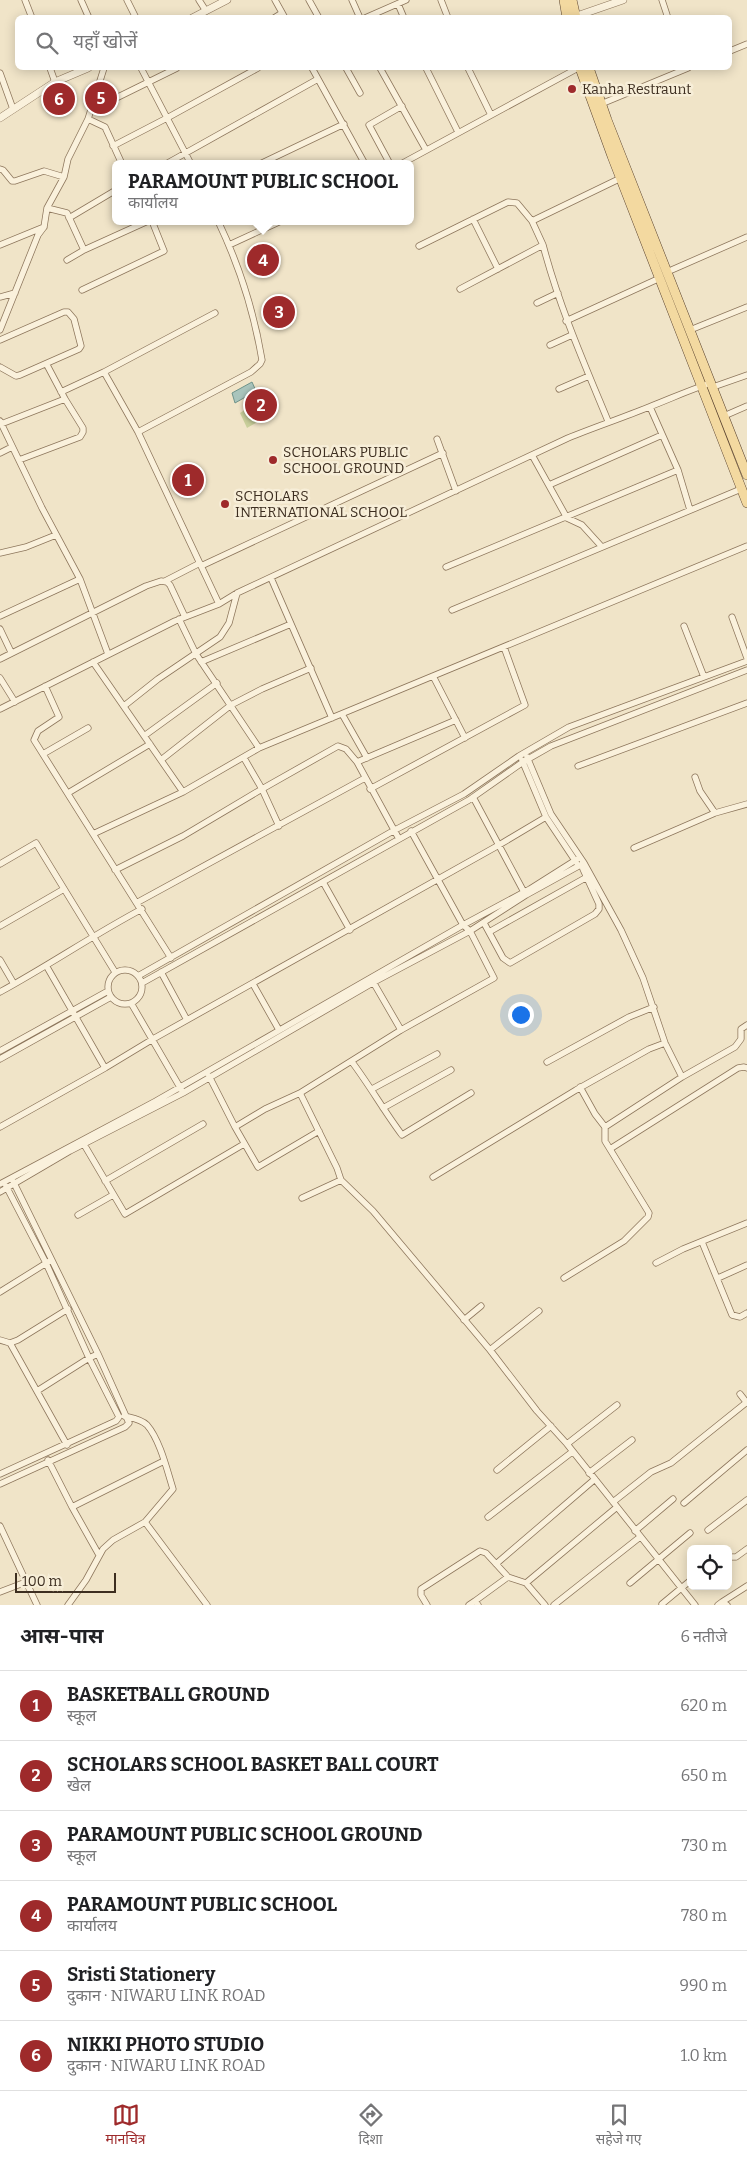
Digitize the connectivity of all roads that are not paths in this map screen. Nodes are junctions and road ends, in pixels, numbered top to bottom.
1 (25, 0) edge
2 (81, 0) edge
3 (127, 0) edge
4 (199, 0) edge
5 (227, 0) edge
6 (275, 0) edge
7 (309, 0) edge
8 (352, 0) edge
9 (406, 0) edge
10 (441, 0) edge
11 (564, 0) edge
12 (572, 0) edge
13 (623, 0) edge
14 (662, 0) edge
15 (398, 4) junction
16 (206, 11) junction
17 (31, 15) edge
18 (88, 15) edge
19 (134, 15) edge
20 (198, 15) edge
21 (284, 15) edge
22 (317, 15) edge
23 (359, 15) edge
24 (372, 15) edge
25 (403, 15) edge
26 (447, 15) edge
27 (566, 15) edge
28 (576, 15) edge
29 (582, 15) edge
30 (667, 15) dead end
31 (747, 44) edge
32 (732, 50) edge
33 (51, 70) edge
34 (83, 70) edge
35 (103, 70) edge
36 (142, 70) edge
37 (173, 70) edge
38 (254, 70) edge
39 (313, 70) edge
40 (347, 70) edge
41 (381, 70) edge
42 (427, 70) edge
43 (469, 70) edge
44 (575, 70) edge
45 (580, 70) edge
46 (590, 70) edge
47 (683, 70) edge
48 (0, 73) edge
49 (318, 79) junction
50 (55, 82) junction
51 (149, 82) junction
52 (360, 93) dead end
53 (110, 101) dead end
54 (601, 104) junction
55 (402, 106) junction
56 (13, 109) junction
57 (492, 115) junction
58 (0, 118) edge
59 (168, 118) junction
60 (88, 119) junction
61 (344, 124) junction
62 (458, 132) junction
63 (112, 146) junction
64 (426, 150) junction
65 (186, 154) junction
66 (120, 160) edge
67 (174, 160) edge
68 (189, 160) edge
69 (268, 160) edge
70 (364, 160) edge
71 (388, 160) edge
72 (408, 160) edge
73 (0, 168) edge
74 (64, 177) junction
75 (621, 178) junction
76 (112, 192) edge
77 (48, 208) junction
78 (69, 218) junction
79 (473, 219) junction
80 (532, 221) junction
81 (139, 225) edge
82 (154, 225) edge
83 (220, 225) edge
84 (272, 225) edge
85 (44, 226) junction
86 (646, 228) junction
87 (747, 237) edge
88 (0, 245) edge
89 (229, 245) junction
90 (544, 245) junction
91 (420, 246) dead end
92 (84, 250) junction
93 (67, 260) dead end
94 (498, 269) junction
95 (664, 275) junction
96 (460, 289) dead end
97 (82, 290) dead end
98 (15, 293) junction
99 (558, 293) junction
100 (0, 297) edge
101 (537, 304) dead end
102 (747, 308) edge
103 (215, 313) dead end
104 (566, 321) junction
105 (0, 330) edge
106 (690, 330) junction
107 (572, 335) junction
108 (0, 340) edge
109 (550, 346) dead end
110 (47, 365) junction
111 (0, 367) edge
112 (104, 372) junction
113 (747, 375) edge
114 (589, 376) junction
115 (712, 385) junction
116 (702, 386) junction
117 (559, 389) dead end
118 (61, 392) junction
119 (65, 399) junction
120 (747, 406) edge
121 (650, 407) junction
122 (724, 416) junction
123 (608, 421) junction
124 (1, 423) edge
125 (138, 432) junction
126 (662, 435) junction
127 (437, 439) dead end
128 (12, 447) junction
129 (0, 453) edge
130 (443, 453) junction
131 (532, 456) junction
132 (19, 460) junction
133 (678, 470) junction
134 (747, 472) edge
135 (736, 475) junction
136 (549, 485) junction
137 (741, 488) junction
138 (456, 491) junction
139 (747, 503) edge
140 (690, 510) junction
141 (567, 518) junction
142 (56, 535) junction
143 (747, 546) edge
144 (602, 547) junction
145 (0, 553) edge
146 (201, 564) junction
147 (446, 567) dead end
148 (271, 578) junction
149 (80, 579) junction
150 (165, 582) junction
151 (237, 593) junction
152 (218, 604) junction
153 (452, 610) dead end
154 (93, 613) junction
155 (0, 616) edge
156 (732, 617) dead end
157 (182, 618) junction
158 (291, 624) junction
159 (684, 626) dead end
160 (0, 629) edge
161 (504, 647) junction
162 (11, 652) junction
163 (108, 654) junction
164 (196, 654) junction
165 (0, 659) edge
166 (747, 659) edge
167 (93, 662) junction
168 (201, 662) junction
169 (311, 668) junction
170 (747, 670) edge
171 (433, 676) junction
172 (704, 677) junction
173 (0, 678) edge
174 (216, 683) junction
175 (45, 686) junction
176 (15, 702) junction
177 (747, 703) edge
178 (232, 705) junction
179 (124, 706) junction
180 (0, 709) edge
181 (342, 714) junction
182 (332, 718) junction
183 (456, 720) junction
184 (88, 728) dead end
185 (144, 736) junction
186 (465, 738) junction
187 (150, 744) junction
188 (259, 748) junction
189 (43, 754) junction
190 (521, 754) junction
191 (244, 758) junction
192 (367, 758) junction
193 (161, 760) junction
194 (525, 760) junction
195 (357, 762) junction
196 (578, 766) dead end
197 (695, 777) dead end
198 (365, 778) junction
199 (262, 789) junction
200 (370, 789) junction
201 (183, 792) junction
202 (68, 793) junction
203 (473, 797) junction
204 (747, 804) edge
205 (715, 813) junction
206 (546, 816) junction
207 (279, 826) junction
208 (393, 831) junction
209 (410, 832) junction
210 (93, 834) junction
211 (399, 839) junction
212 (499, 846) junction
213 (634, 848) dead end
214 (580, 862) junction
215 (0, 864) edge
216 (115, 870) junction
217 (587, 877) junction
218 (438, 879) junction
219 (323, 882) junction
220 (64, 889) junction
221 (525, 894) junction
222 (138, 902) junction
223 (142, 909) junction
224 (484, 923) junction
225 (463, 924) junction
226 (0, 926) edge
227 (350, 930) junction
228 (470, 931) junction
229 (489, 932) junction
230 (92, 936) junction
231 (171, 958) junction
232 (0, 960) edge
233 (46, 967) junction
234 (115, 972) junction
235 (161, 972) junction
236 (138, 976) junction
237 (372, 980) junction
238 (142, 983) junction
239 (14, 984) junction
240 (252, 984) junction
241 (0, 992) edge
242 (110, 994) junction
243 (131, 1003) junction
244 (654, 1006) junction
245 (74, 1014) junction
246 (187, 1020) junction
247 (747, 1025) edge
248 (279, 1030) junction
249 (401, 1030) junction
250 (152, 1039) junction
251 (665, 1043) junction
252 (0, 1051) edge
253 (436, 1054) dead end
254 (0, 1059) edge
255 (352, 1062) junction
256 (547, 1062) dead end
257 (105, 1068) junction
258 (747, 1068) edge
259 (451, 1070) dead end
260 (207, 1071) junction
261 (682, 1077) junction
262 (210, 1078) junction
263 (180, 1087) junction
264 (580, 1087) junction
265 (372, 1089) junction
266 (471, 1092) dead end
267 (183, 1093) junction
268 (300, 1094) junction
269 (383, 1108) junction
270 (203, 1124) dead end
271 (0, 1127) edge
272 (236, 1127) junction
273 (605, 1127) junction
274 (319, 1131) junction
275 (82, 1142) junction
276 (244, 1144) junction
277 (610, 1149) junction
278 (11, 1177) junction
279 (433, 1177) dead end
280 (341, 1180) junction
281 (105, 1181) junction
282 (2, 1183) edge
283 (15, 1184) junction
284 (7, 1188) junction
285 (0, 1192) edge
286 (113, 1195) junction
287 (302, 1198) dead end
288 (78, 1215) dead end
289 (747, 1223) edge
290 (702, 1242) junction
291 (52, 1259) junction
292 (46, 1263) junction
293 (656, 1263) dead end
294 (747, 1266) edge
295 (564, 1278) dead end
296 (718, 1278) junction
297 (0, 1292) edge
298 (75, 1306) junction
299 (481, 1306) dead end
300 (67, 1309) junction
301 (539, 1311) dead end
302 (747, 1313) edge
303 (464, 1320) junction
304 (0, 1340) edge
305 (10, 1344) junction
306 (490, 1350) junction
307 (98, 1354) junction
308 (89, 1358) junction
309 (37, 1391) junction
310 (740, 1394) dead end
311 (747, 1402) edge
312 (617, 1405) dead end
313 (119, 1415) junction
314 (128, 1417) junction
315 (551, 1426) junction
316 (632, 1440) dead end
317 (66, 1444) junction
318 (567, 1444) junction
319 (747, 1450) edge
320 (70, 1452) junction
321 (572, 1452) junction
322 (45, 1454) junction
323 (164, 1461) junction
324 (49, 1462) junction
325 (496, 1470) dead end
326 (589, 1473) junction
327 (0, 1474) edge
328 (595, 1480) junction
329 (0, 1484) edge
330 (673, 1499) dead end
331 (747, 1500) edge
332 (684, 1503) dead end
333 (615, 1504) junction
334 (72, 1507) junction
335 (488, 1517) dead end
336 (145, 1522) junction
337 (0, 1526) edge
338 (708, 1530) dead end
339 (635, 1531) junction
340 (690, 1533) dead end
341 (640, 1537) junction
342 (2, 1540) edge
343 (747, 1549) edge
344 (99, 1555) junction
345 (732, 1557) edge
346 (659, 1559) junction
347 (496, 1564) junction
348 (508, 1577) junction
349 (26, 1582) junction
350 (526, 1583) junction
351 (630, 1583) dead end
352 (687, 1583) edge
353 (747, 1586) edge
354 (681, 1588) junction
355 (0, 1592) edge
356 (477, 1603) edge
357 (662, 1604) edge
358 (722, 1604) edge
359 (37, 1605) edge
360 (68, 1605) edge
361 (207, 1605) edge
362 (427, 1605) edge
363 (469, 1605) edge
364 (545, 1605) edge
365 (554, 1605) edge
366 (696, 1605) edge

1 - 17 street
2 - 18 street
3 - 19 street
4 - 16 street
5 - 16 street
6 - 21 street
7 - 22 street
8 - 23 street
9 - 15 street
10 - 26 street
11 - 27 main road
12 - 28 main road
13 - 29 street
14 - 30 street
15 - 24 street
15 - 25 street
16 - 20 street
31 - 32 street
33 - 50 street
34 - 50 street
35 - 60 street
36 - 51 street
37 - 51 street
38 - 59 street
39 - 49 street
40 - 52 street
41 - 55 street
42 - 62 street
43 - 57 street
44 - 57 street
45 - 75 main road
46 - 54 main road
47 - 54 street
48 - 56 street
49 - 61 street
49 - 65 street
50 - 56 street
51 - 53 street
51 - 59 street
54 - 86 main road
55 - 64 street
55 - 71 street
56 - 58 street
57 - 62 street
59 - 63 street
59 - 65 street
60 - 63 street
60 - 74 street
61 - 69 street
61 - 70 street
62 - 64 street
63 - 66 street
64 - 72 street
65 - 67 street
65 - 68 street
73 - 74 street
74 - 77 street
75 - 80 street
75 - 86 main road
76 - 78 street
77 - 78 street
77 - 85 street
78 - 92 street
79 - 80 street
79 - 91 street
79 - 94 street
80 - 90 street
81 - 92 street
82 - 97 street
83 - 89 street
84 - 89 street
85 - 88 street
85 - 98 street
86 - 95 main road
87 - 95 street
89 - 125 street
90 - 94 street
90 - 99 street
92 - 93 street
94 - 96 street
95 - 104 street
95 - 106 main road
95 - 116 main road
98 - 100 street
98 - 105 street
99 - 101 street
99 - 104 street
102 - 106 street
103 - 112 street
104 - 107 street
106 - 115 main road
107 - 109 street
107 - 114 street
108 - 110 street
110 - 111 street
110 - 118 street
112 - 118 street
112 - 125 street
113 - 115 street
114 - 117 street
114 - 123 street
115 - 116 street
115 - 122 main road
116 - 121 street
116 - 135 main road
118 - 119 street
119 - 124 street
119 - 132 street
120 - 122 street
121 - 123 street
121 - 126 street
122 - 134 main road
123 - 131 street
124 - 128 street
125 - 146 street
126 - 133 street
126 - 136 street
127 - 130 street
128 - 129 street
128 - 132 street
130 - 138 street
130 - 146 street
131 - 136 street
131 - 138 street
132 - 142 street
133 - 140 street
133 - 141 street
134 - 135 street
135 - 137 main road
136 - 141 street
137 - 139 main road
137 - 140 street
138 - 148 street
140 - 144 street
141 - 144 street
141 - 147 street
142 - 145 street
142 - 149 street
143 - 161 street
144 - 153 street
146 - 150 street
146 - 152 street
148 - 151 street
148 - 158 street
149 - 154 street
149 - 155 street
150 - 154 street
150 - 157 street
151 - 152 street
151 - 164 street
152 - 157 street
154 - 162 street
154 - 163 street
156 - 166 street
157 - 163 street
157 - 164 street
158 - 168 street
158 - 169 street
159 - 172 street
160 - 162 street
161 - 171 street
161 - 186 street
162 - 165 street
163 - 167 street
164 - 168 street
164 - 179 street
166 - 172 street
167 - 175 street
167 - 179 street
168 - 174 street
169 - 178 street
169 - 182 street
170 - 194 street
171 - 181 street
171 - 183 street
172 - 190 street
173 - 176 street
174 - 178 street
174 - 185 street
175 - 176 street
175 - 189 street
176 - 180 street
177 - 196 street
178 - 188 street
178 - 193 street
179 - 185 street
181 - 182 street
181 - 192 street
182 - 188 street
183 - 186 street
183 - 192 street
184 - 189 street
185 - 187 street
186 - 200 street
187 - 193 street
187 - 202 street
188 - 191 street
189 - 202 street
190 - 194 street
190 - 208 street
191 - 199 street
191 - 201 street
192 - 195 street
193 - 201 street
194 - 203 street
194 - 206 street
194 - 214 street
195 - 198 street
195 - 199 street
197 - 205 street
198 - 200 street
198 - 207 street
199 - 207 street
199 - 216 street
200 - 208 street
201 - 210 street
202 - 210 street
203 - 209 street
203 - 212 street
204 - 205 street
205 - 213 street
206 - 212 street
206 - 214 street
207 - 222 street
208 - 211 street
208 - 231 street
209 - 211 street
209 - 218 street
210 - 216 street
211 - 219 street
212 - 218 street
212 - 221 street
214 - 217 street
214 - 221 street
214 - 244 street
215 - 220 street
216 - 222 street
217 - 229 street
217 - 229 street
218 - 225 street
218 - 227 street
219 - 227 street
219 - 235 street
220 - 226 street
220 - 230 street
221 - 224 street
221 - 225 street
222 - 223 street
223 - 230 street
223 - 231 street
224 - 228 street
224 - 229 street
225 - 228 street
225 - 237 street
227 - 240 street
228 - 237 street
228 - 249 street
230 - 233 street
230 - 234 street
231 - 236 street
232 - 239 street
233 - 239 street
233 - 245 street
234 - 236 street
234 - 242 street
235 - 238 street
235 - 246 street
236 - 238 street
237 - 248 street
237 - 249 street
237 - 262 street
238 - 243 street
239 - 241 street
240 - 246 street
240 - 248 street
242 - 243 street
242 - 245 street
243 - 250 street
244 - 251 street
244 - 256 street
245 - 252 street
245 - 254 street
245 - 257 street
246 - 250 street
247 - 261 street
248 - 260 street
249 - 255 street
250 - 257 street
250 - 263 street
251 - 261 street
251 - 264 street
253 - 265 street
255 - 265 street
255 - 268 street
257 - 271 street
258 - 277 street
259 - 269 street
260 - 262 street
260 - 263 street
261 - 273 street
262 - 267 street
262 - 272 street
263 - 267 street
263 - 275 street
264 - 273 street
264 - 279 street
265 - 269 street
266 - 269 street
267 - 275 street
268 - 272 street
268 - 274 street
270 - 281 street
272 - 276 street
273 - 277 street
274 - 276 street
274 - 280 street
275 - 278 street
275 - 281 street
275 - 283 street
276 - 286 street
277 - 295 street
278 - 282 street
278 - 283 street
280 - 287 street
280 - 303 street
281 - 286 street
282 - 284 street
283 - 284 street
283 - 291 street
284 - 285 street
284 - 292 street
286 - 288 street
289 - 290 street
290 - 293 street
290 - 296 street
291 - 292 street
291 - 298 street
292 - 297 street
292 - 300 street
294 - 296 street
296 - 302 street
298 - 300 street
298 - 307 street
299 - 303 street
300 - 305 street
300 - 308 street
301 - 306 street
303 - 306 street
304 - 305 street
305 - 309 street
306 - 315 street
307 - 308 street
307 - 314 street
308 - 309 street
308 - 313 street
309 - 317 street
310 - 311 street
311 - 333 street
312 - 318 street
313 - 314 street
313 - 317 street
314 - 320 street
314 - 323 street
315 - 318 street
315 - 325 street
316 - 326 street
317 - 320 street
317 - 322 street
318 - 321 street
319 - 332 street
320 - 324 street
321 - 326 street
321 - 335 street
322 - 324 street
322 - 327 street
323 - 334 street
323 - 336 street
324 - 329 street
324 - 334 street
326 - 328 street
328 - 333 street
328 - 347 street
330 - 339 street
331 - 338 street
333 - 339 street
333 - 350 street
334 - 344 street
336 - 344 street
336 - 361 street
337 - 342 street
339 - 341 street
340 - 346 street
341 - 346 street
341 - 365 street
342 - 349 street
343 - 345 street
344 - 360 street
346 - 351 street
346 - 354 street
347 - 348 street
347 - 362 street
348 - 350 street
348 - 356 street
349 - 355 street
349 - 359 street
350 - 364 street
352 - 354 street
353 - 358 street
354 - 357 street
354 - 366 street
356 - 363 street

